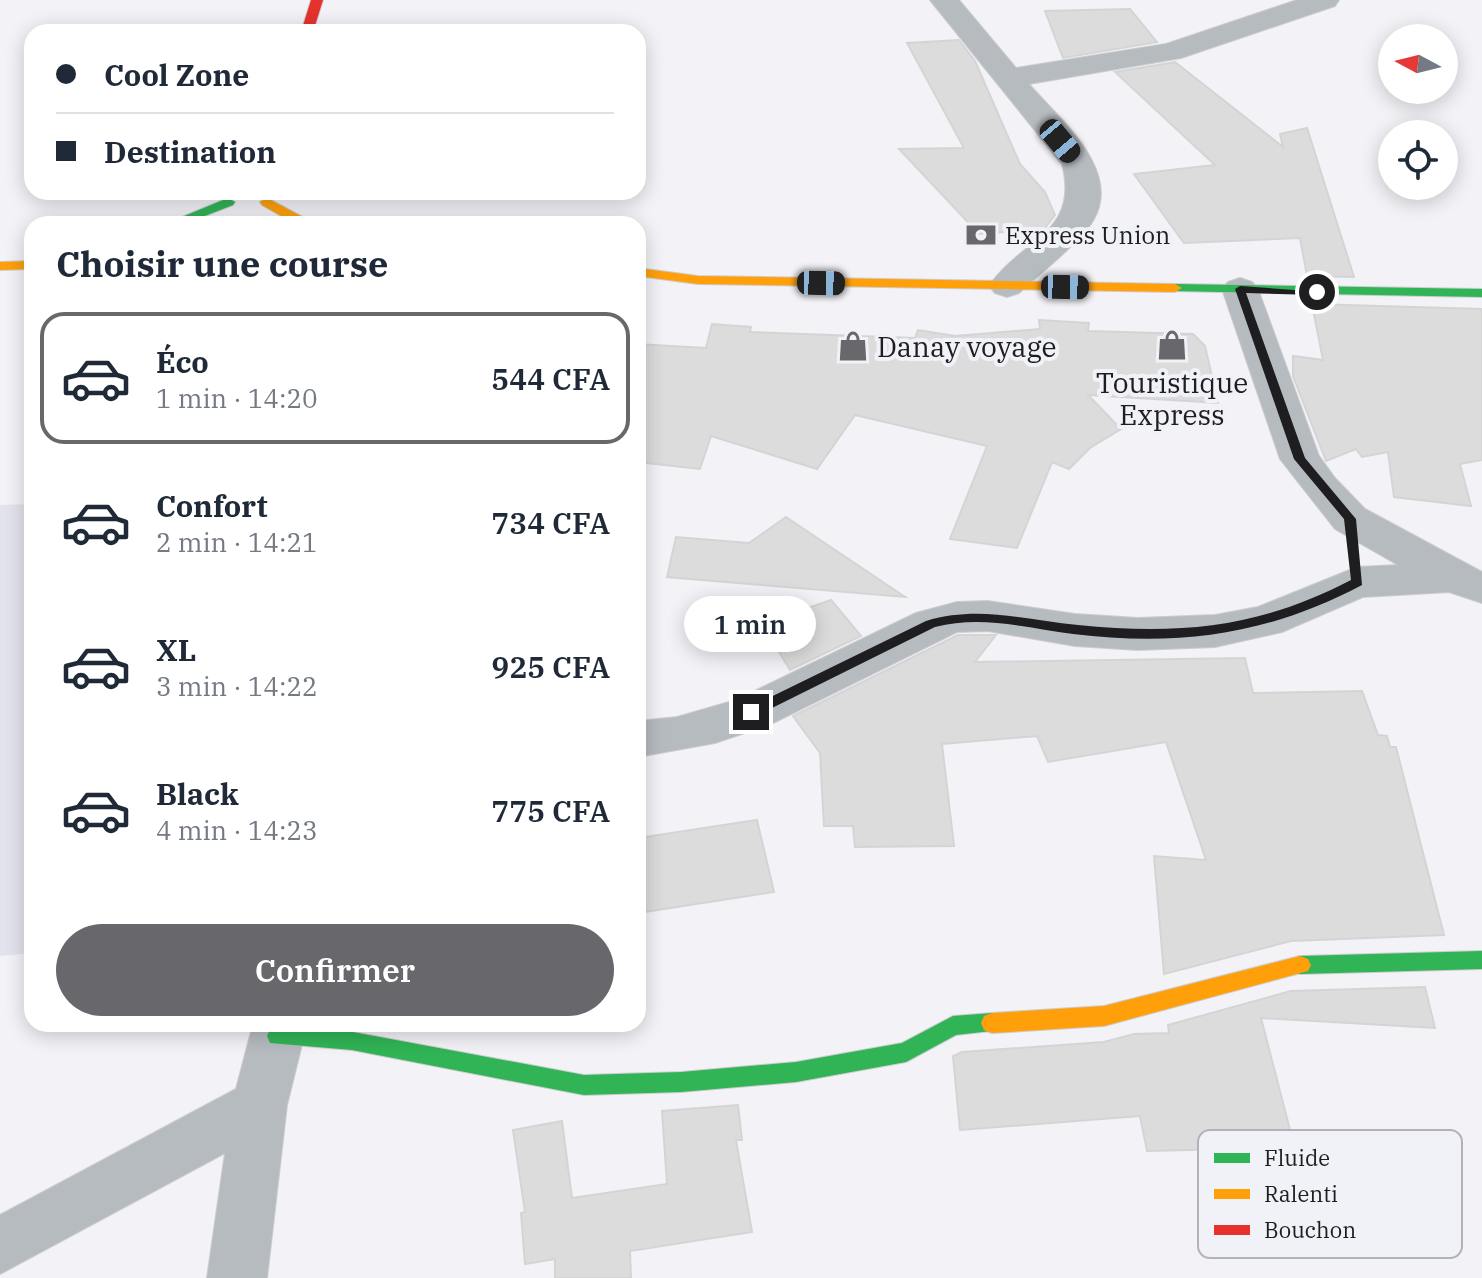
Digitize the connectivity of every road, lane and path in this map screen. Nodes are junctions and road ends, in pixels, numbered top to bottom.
1 (317, 0) edge
2 (944, 0) edge
3 (1325, 0) edge
4 (310, 24) edge
5 (1009, 78) junction
6 (227, 200) edge
7 (271, 200) edge
8 (190, 216) edge
9 (294, 216) edge
10 (24, 265) edge
11 (0, 266) edge
12 (646, 273) edge
13 (698, 280) junction
14 (1007, 286) junction
15 (646, 287) edge
16 (1240, 289) junction
17 (1482, 293) edge
18 (1350, 519) junction
19 (1357, 582) junction
20 (1467, 583) edge
21 (646, 739) edge
22 (1482, 960) edge
23 (278, 1032) edge
24 (293, 1032) edge
25 (259, 1105) junction
26 (0, 1246) edge
27 (237, 1278) edge

1 - 4 main road
2 - 5 street
3 - 5 street
5 - 14 street
6 - 8 main road
7 - 9 main road
10 - 11 main road
12 - 13 main road
13 - 14 main road
13 - 15 main road
14 - 16 main road
16 - 17 main road
16 - 18 street
18 - 19 street
18 - 20 street
19 - 20 street
19 - 21 street
22 - 24 main road
23 - 25 street
25 - 26 street
25 - 27 street

